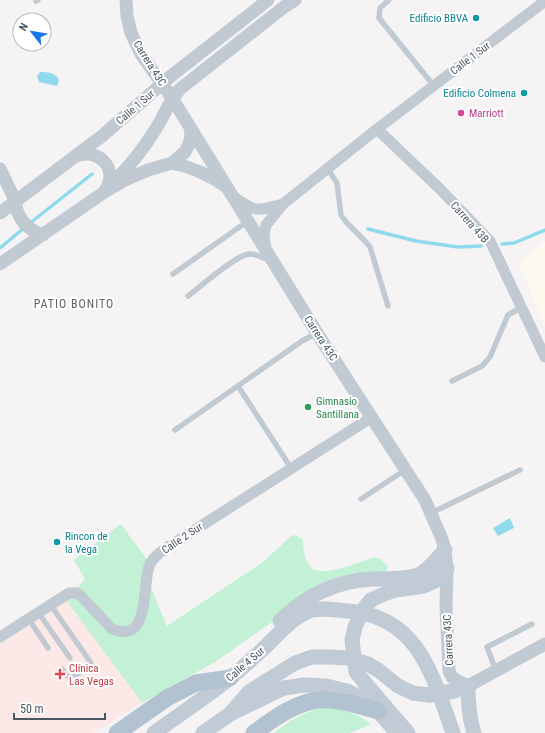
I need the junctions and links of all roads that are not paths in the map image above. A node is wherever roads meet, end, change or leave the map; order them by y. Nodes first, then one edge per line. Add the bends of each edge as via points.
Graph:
1 (126, 0) edge
2 (268, 0) edge
3 (295, 0) edge
4 (389, 0) edge
5 (545, 1) edge
6 (162, 84) junction
7 (434, 86) junction
8 (172, 98) junction
9 (190, 127) junction
10 (377, 129) junction
11 (72, 158) junction
12 (172, 164) junction
13 (0, 169) edge
14 (328, 169) junction
15 (231, 192) junction
16 (103, 193) junction
17 (16, 202) junction
18 (283, 204) junction
19 (0, 213) edge
20 (248, 220) junction
21 (43, 235) junction
22 (266, 250) junction
23 (273, 262) junction
24 (0, 264) edge
25 (173, 274) dead end
26 (188, 296) dead end
27 (388, 306) dead end
28 (522, 307) junction
29 (317, 332) junction
30 (545, 357) edge
31 (452, 381) dead end
32 (238, 386) junction
33 (372, 417) junction
34 (175, 430) dead end
35 (291, 468) junction
36 (405, 470) junction
37 (520, 470) dead end
38 (361, 499) dead end
39 (430, 513) junction
40 (445, 550) junction
41 (447, 568) junction
42 (50, 604) junction
43 (339, 610) joint
44 (38, 612) junction
45 (28, 618) junction
46 (532, 624) dead end
47 (0, 637) edge
48 (545, 644) edge
49 (48, 648) dead end
50 (262, 650) junction
51 (70, 658) dead end
52 (62, 669) dead end
53 (496, 671) junction
54 (230, 678) junction
55 (461, 688) junction
56 (378, 711) junction
57 (230, 714) junction
58 (117, 733) edge
59 (154, 733) edge
60 (203, 733) edge
61 (254, 733) edge
62 (397, 733) edge
63 (408, 733) edge
64 (453, 733) edge
65 (474, 733) edge

1 - 6 street, Carrera 43C via 131,33
2 - 6 street, Calle 1 Sur
3 - 8 street, Calle 1 Sur via 180,88
4 - 7 lane via 380,8 379,18
5 - 7 street, Calle 1 Sur
6 - 8 street, Carrera 43C
6 - 11 street, Calle 1 Sur via 102,136
7 - 10 street, Calle 1 Sur
8 - 9 street, Carrera 43C
8 - 16 street, Calle 1 Sur via 154,133 131,165
9 - 12 street via 189,144 185,152
9 - 15 street, Carrera 43C
10 - 14 street, Calle 1 Sur
10 - 28 street, Carrera 43B via 490,241
11 - 16 street via 81,154 100,157 110,174 109,184
11 - 17 street, Calle 1 Sur
12 - 15 street, Calle 1 Sur via 202,171
12 - 16 street, Calle 1 Sur via 148,170
13 - 17 street
14 - 18 street, Calle 1 Sur
14 - 27 lane via 337,183 341,215 370,247
15 - 18 street, Calle 1 Sur via 250,208 258,210
15 - 20 street, Carrera 43C
16 - 21 street, Calle 1 Sur
17 - 19 street, Calle 1 Sur
17 - 21 street via 21,219 34,232
18 - 22 street, Calle 1 Sur via 266,225
20 - 22 street, Carrera 43C
20 - 25 lane
21 - 24 street, Calle 1 Sur
22 - 23 street, Carrera 43C
23 - 26 lane via 248,254 238,258
23 - 29 street, Carrera 43C
28 - 30 street, Carrera 43B
28 - 31 lane via 508,315 490,358 482,366
29 - 32 lane
29 - 33 street, Carrera 43C
32 - 34 lane
32 - 35 lane
33 - 35 street, Calle 2 Sur
33 - 36 street, Carrera 43C
35 - 42 street, Calle 2 Sur via 154,557 147,575 144,609 137,626 132,630 117,632 76,593 64,595
36 - 38 lane
36 - 39 street, Carrera 43C via 425,500
37 - 39 lane
39 - 40 street, Carrera 43C
40 - 41 street, Carrera 43C
40 - 50 main road via 419,574 402,578 353,581 310,596 280,620 271,631
41 - 55 street, Carrera 43C via 449,671
41 - 63 main road, bridge via 435,581 424,586 396,590 372,600 362,611 355,627 352,640 356,672
42 - 44 street, Calle 2 Sur
42 - 52 lane via 91,663 90,667 71,678
43 - 50 main road, Calle 4 Sur via 321,609 304,614 285,627
43 - 64 main road, Carrera 43C via 355,611 387,620 413,643 433,680
44 - 45 street, Calle 2 Sur
44 - 51 lane
45 - 47 street, Calle 2 Sur
45 - 49 lane
46 - 53 lane via 487,647
48 - 53 street
50 - 54 main road, Calle 4 Sur
53 - 55 street
54 - 58 main road via 196,683 167,698
54 - 59 main road, Calle 4 Sur
55 - 57 main road, bridge via 429,695 413,693 398,686 368,664 349,658 312,658 294,663 249,692
55 - 65 main road
56 - 57 main road via 347,691 326,686 304,685 284,688
56 - 61 main road via 358,705 317,700 292,708
56 - 62 main road
57 - 60 main road

